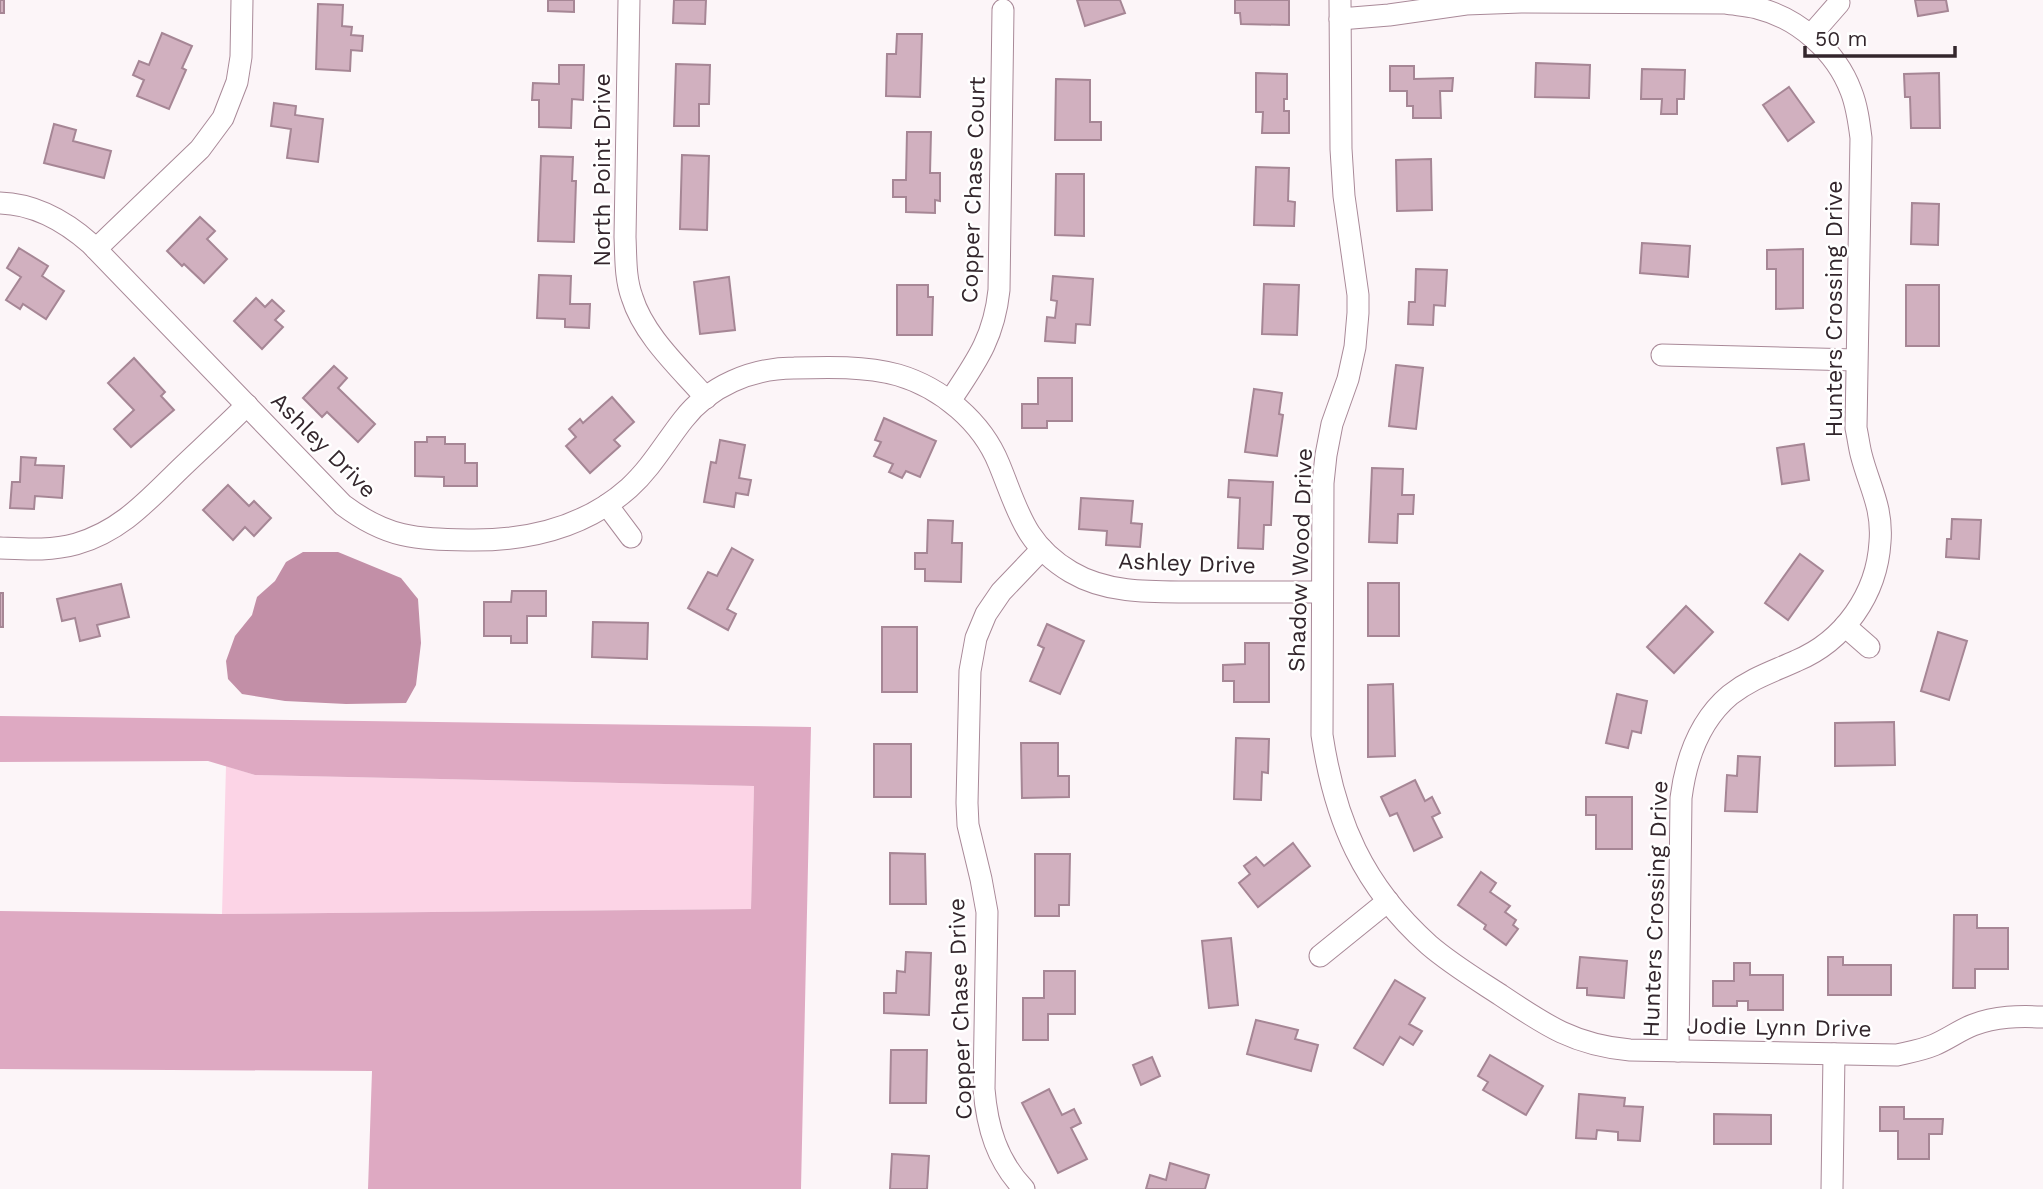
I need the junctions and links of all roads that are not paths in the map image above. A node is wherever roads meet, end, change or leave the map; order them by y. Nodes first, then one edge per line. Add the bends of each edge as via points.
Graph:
1 (242, 0) edge
2 (629, 0) edge
3 (1839, 4) dead end
4 (1340, 9) edge
5 (1003, 10) dead end
6 (1811, 35) junction
7 (0, 203) edge
8 (96, 249) junction
9 (1662, 355) dead end
10 (1856, 360) junction
11 (706, 398) junction
12 (950, 401) junction
13 (247, 405) junction
14 (607, 505) junction
15 (631, 537) dead end
16 (0, 548) edge
17 (1042, 549) junction
18 (1322, 592) junction
19 (1845, 626) junction
20 (1868, 647) dead end
21 (1388, 901) junction
22 (1320, 956) dead end
23 (2043, 1017) edge
24 (1678, 1051) junction
25 (1834, 1054) junction
26 (1024, 1189) edge
27 (1832, 1189) edge

1 - 8 street via 237,82 223,118 200,149
2 - 11 street, North Point Drive via 625,237 631,296 653,337
3 - 6 street
4 - 6 street, Hunters Crossing Drive via 1389,15 1521,2 1725,3 1767,11
4 - 18 street, Shadow Wood Drive via 1340,149 1358,313 1348,379 1325,455
5 - 12 street, Copper Chase Court via 997,311 981,355
6 - 10 street, Hunters Crossing Drive via 1839,68 1858,114
7 - 8 street, Ashley Drive via 52,216
8 - 13 street, Ashley Drive
9 - 10 street
10 - 19 street, Hunters Crossing Drive via 1856,428 1875,492 1880,542 1868,590
11 - 12 street, Ashley Drive via 743,377 793,368 872,370 924,385
11 - 14 street, Ashley Drive via 682,421 652,465
12 - 17 street, Ashley Drive via 985,438 1018,514
13 - 14 street, Ashley Drive via 343,506 387,531 411,538 494,541 526,537 557,529
13 - 16 street via 121,524 73,545 41,550
14 - 15 street
17 - 18 street, Ashley Drive via 1072,573 1112,588
17 - 26 street, Copper Chase Drive via 986,614 970,671 968,825 987,926 986,1115 1004,1163
18 - 21 street, Shadow Wood Drive via 1322,736 1328,773 1352,844
19 - 20 street
19 - 24 street, Hunters Crossing Drive via 1820,648 1759,675 1728,697 1698,737 1685,768
21 - 22 street
21 - 24 street, Jodie Lynn Drive via 1430,946 1548,1026 1608,1048
23 - 25 street, Jodie Lynn Drive via 1995,1018 1921,1050 1897,1055
24 - 25 street, Jodie Lynn Drive
25 - 27 street

